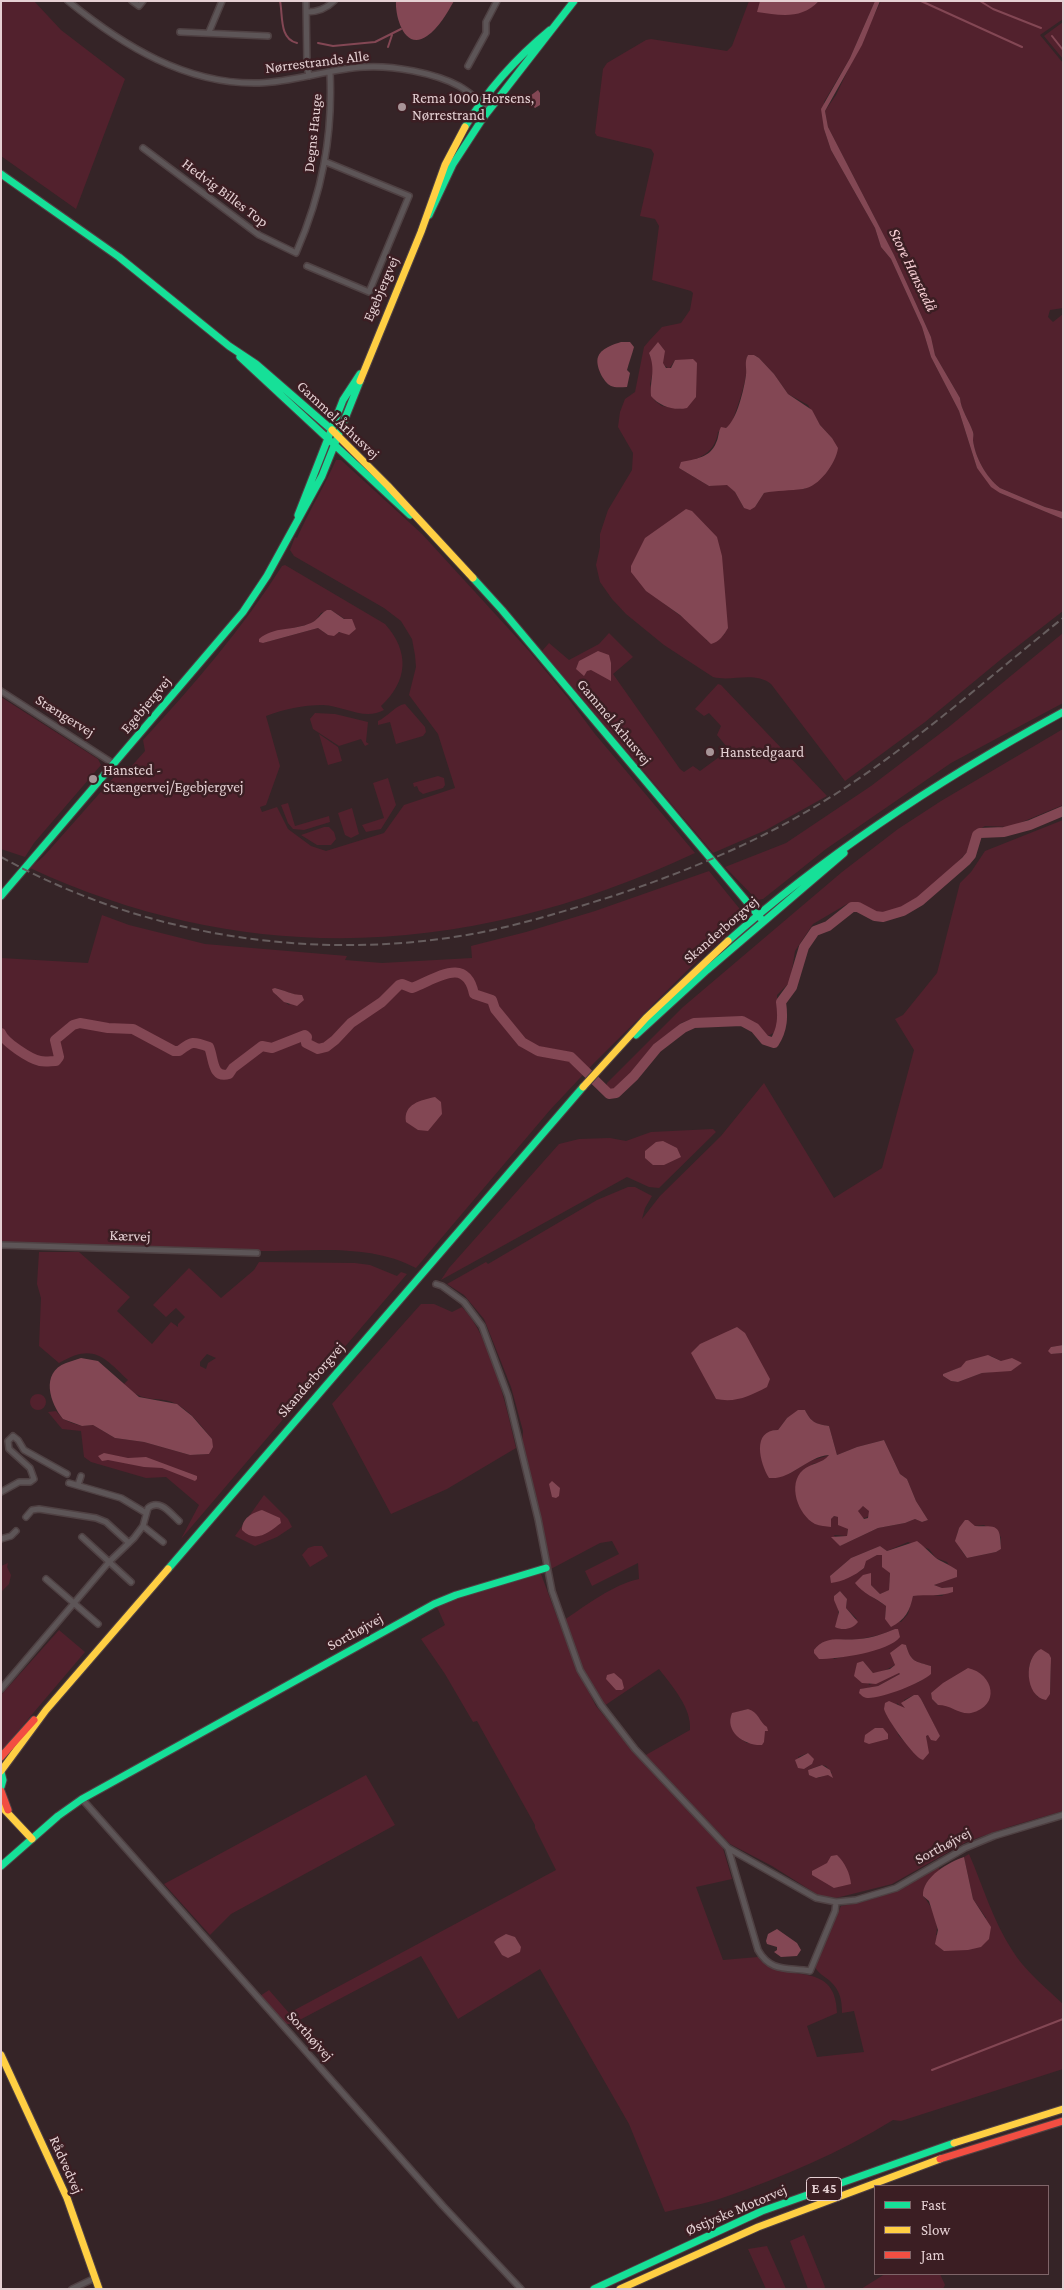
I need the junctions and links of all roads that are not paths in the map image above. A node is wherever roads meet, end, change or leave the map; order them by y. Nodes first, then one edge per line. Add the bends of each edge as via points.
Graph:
1 (68, 1) edge
2 (132, 1) edge
3 (143, 1) edge
4 (222, 1) edge
5 (306, 1) edge
6 (334, 1) edge
7 (497, 1) edge
8 (574, 1) edge
9 (307, 12) junction
10 (550, 30) junction
11 (180, 32) dead end
12 (209, 32) junction
13 (268, 36) dead end
14 (468, 66) dead end
15 (330, 72) junction
16 (309, 76) junction
17 (481, 102) junction
18 (490, 109) junction
19 (143, 148) dead end
20 (326, 162) junction
21 (452, 164) junction
22 (1, 174) edge
23 (426, 219) junction
24 (296, 253) joint
25 (307, 266) dead end
26 (230, 346) junction
27 (363, 370) junction
28 (331, 429) junction
29 (339, 437) junction
30 (327, 438) junction
31 (335, 445) junction
32 (296, 520) junction
33 (441, 544) junction
34 (1, 691) edge
35 (1063, 712) edge
36 (114, 764) junction
37 (876, 826) junction
38 (1, 896) edge
39 (758, 915) junction
40 (763, 921) junction
41 (598, 1071) junction
42 (1, 1245) edge
43 (257, 1253) dead end
44 (436, 1284) dead end
45 (67, 1474) dead end
46 (80, 1476) dead end
47 (69, 1483) dead end
48 (78, 1485) junction
49 (1, 1492) edge
50 (146, 1513) junction
51 (26, 1518) dead end
52 (179, 1521) dead end
53 (143, 1526) junction
54 (16, 1531) dead end
55 (82, 1538) dead end
56 (1, 1539) edge
57 (163, 1542) dead end
58 (129, 1543) junction
59 (110, 1562) junction
60 (546, 1568) junction
61 (46, 1578) dead end
62 (59, 1579) dead end
63 (132, 1582) dead end
64 (54, 1585) junction
65 (75, 1604) junction
66 (98, 1624) dead end
67 (1, 1689) edge
68 (46, 1710) junction
69 (1, 1757) edge
70 (1, 1772) edge
71 (1, 1787) edge
72 (1, 1791) edge
73 (82, 1799) junction
74 (1, 1806) edge
75 (11, 1815) junction
76 (1063, 1815) edge
77 (32, 1839) junction
78 (728, 1848) junction
79 (1, 1866) edge
80 (836, 1902) junction
81 (1, 2055) edge
82 (1063, 2108) edge
83 (1063, 2121) edge
84 (96, 2278) junction
85 (72, 2289) edge
86 (99, 2289) edge
87 (520, 2289) edge
88 (594, 2289) edge
89 (620, 2289) edge

1 - 16 street, Nørrestrands Alle via 122,42 181,70 217,79 258,83
2 - 3 street via 139,6
4 - 12 street
5 - 9 street
6 - 9 street via 327,8
7 - 14 street via 486,22 486,33
8 - 10 main road, Egebjergvej
9 - 16 street
10 - 17 main road, Egebjergvej via 512,64
10 - 18 main road, Egebjergvej
11 - 12 street
12 - 13 street
15 - 16 street, Nørrestrands Alle
15 - 17 street, Nørrestrands Alle via 364,66 423,73 460,87
15 - 20 street, Degns Hauge
17 - 18 street, Nørrestrands Alle
17 - 21 main road via 483,111
17 - 23 main road, Egebjergvej via 445,164
18 - 21 main road, Egebjergvej
19 - 24 street, Hedvig Billes Top via 260,235
20 - 24 street, Degns Hauge via 310,219
20 - 25 street via 409,196 369,292
21 - 23 main road, Egebjergvej
22 - 26 main road, Gammel Århusvej via 119,258
23 - 27 main road, Egebjergvej
26 - 28 main road, Gammel Århusvej via 256,364
26 - 30 main road, Gammel Århusvej
27 - 28 main road, Egebjergvej via 343,400
27 - 29 main road, Egebjergvej
28 - 29 main road, Gammel Århusvej
28 - 30 main road, Egebjergvej
29 - 31 main road, Egebjergvej
29 - 33 main road, Gammel Århusvej
30 - 31 main road, Gammel Århusvej
30 - 32 main road, Egebjergvej
31 - 32 main road, Egebjergvej via 322,476
31 - 33 main road, Gammel Århusvej
32 - 36 main road, Egebjergvej via 268,576 243,612
33 - 39 main road, Gammel Århusvej via 514,625
34 - 36 street, Stængervej
35 - 37 main road, Skanderborgvej via 992,752
36 - 38 main road, Egebjergvej
37 - 39 main road, Skanderborgvej via 828,859
37 - 40 main road, Skanderborgvej
39 - 40 main road, Gammel Århusvej
39 - 41 main road, Skanderborgvej via 666,998
40 - 41 main road, Skanderborgvej
41 - 68 main road, Skanderborgvej
42 - 43 street, Kærvej
44 - 60 street, Sorthøjvej via 464,1302 482,1326 508,1396 538,1519
45 - 49 street via 24,1450 13,1436 8,1441 9,1449 30,1468 34,1479 19,1482
46 - 48 street
47 - 48 street
48 - 50 street via 121,1498
50 - 52 street via 152,1505 160,1505
50 - 53 street
51 - 58 street via 32,1510 39,1509 96,1518 106,1522
53 - 57 street
53 - 58 street
54 - 56 street
55 - 59 street
58 - 59 street
59 - 63 street
59 - 65 street
60 - 73 main road, Sorthøjvej via 434,1604
60 - 78 street, Sorthøjvej via 580,1670 600,1705 635,1749
61 - 64 street
62 - 64 street
64 - 65 street
65 - 66 street
65 - 67 street
68 - 69 main road, Skanderborgvej
68 - 70 main road, Skanderborgvej
70 - 71 main road
72 - 75 main road
73 - 77 main road, Sorthøjvej
73 - 87 street, Sorthøjvej
74 - 75 main road
75 - 77 main road
76 - 80 street, Sorthøjvej via 965,1848 889,1890
77 - 79 main road, Sorthøjvej
78 - 80 street, Sorthøjvej via 781,1876 804,1893
78 - 80 street, Sorthøjvej via 758,1950 772,1966 810,1971
81 - 84 main road, Rådvedvej via 67,2198
82 - 88 main road, Østjyske Motorvej / E 45 via 940,2147 762,2211
83 - 89 main road, Østjyske Motorvej / E 45 via 945,2157 758,2227
84 - 85 street
84 - 86 main road, Rådvedvej

